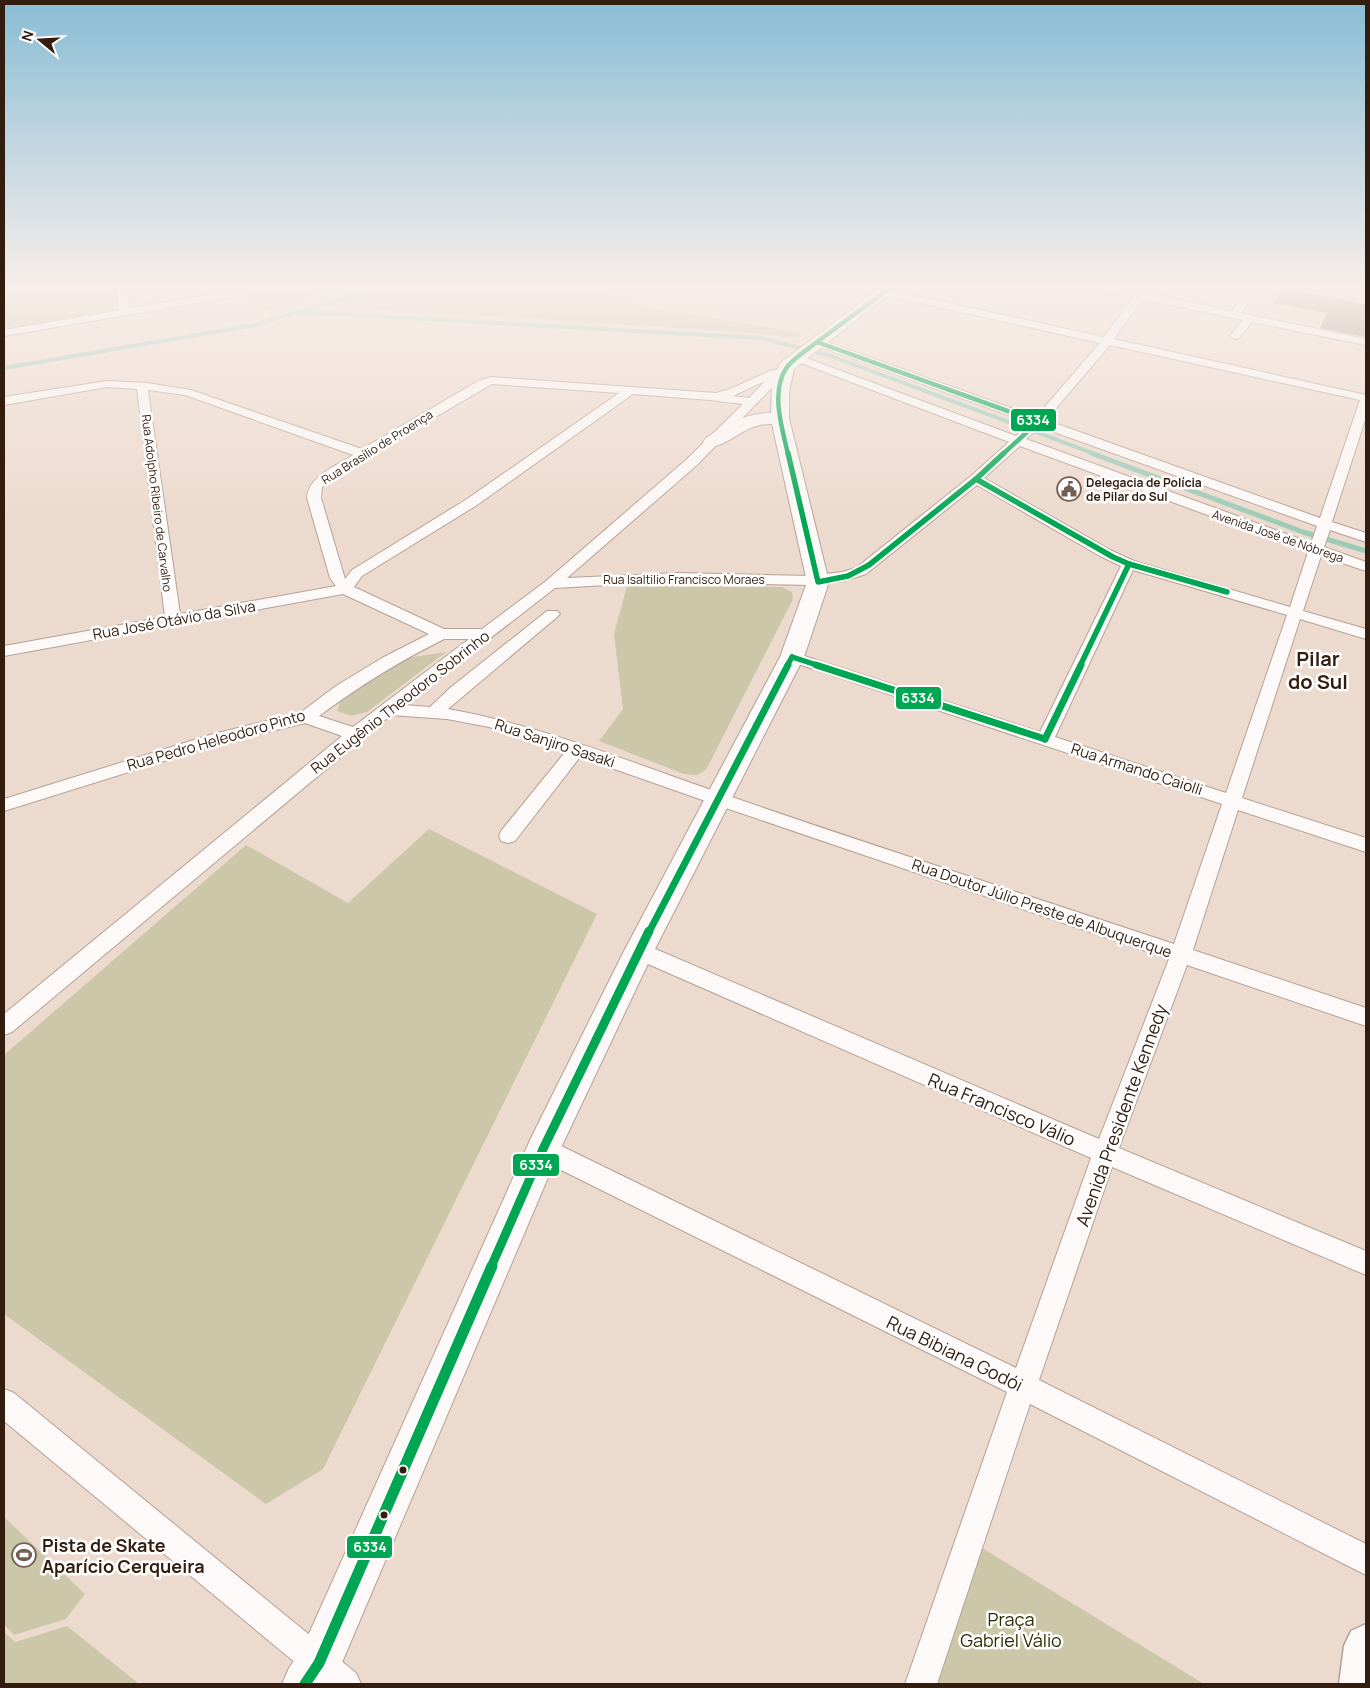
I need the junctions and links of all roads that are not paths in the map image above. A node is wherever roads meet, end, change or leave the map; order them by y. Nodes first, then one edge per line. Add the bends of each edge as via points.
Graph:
1 (784, 364) edge
2 (792, 364) edge
3 (794, 364) edge
4 (831, 364) edge
5 (838, 364) edge
6 (1088, 364) edge
7 (1209, 364) edge
8 (482, 383) joint
9 (142, 386) junction
10 (631, 390) junction
11 (710, 396) junction
12 (1366, 399) edge
13 (4, 401) edge
14 (753, 402) junction
15 (780, 420) junction
16 (1036, 424) junction
17 (1021, 438) junction
18 (712, 442) junction
19 (363, 454) junction
20 (976, 479) junction
21 (1322, 538) junction
22 (1366, 538) edge
23 (1129, 564) junction
24 (1366, 567) edge
25 (818, 582) junction
26 (551, 584) junction
27 (345, 589) junction
28 (1295, 612) junction
29 (552, 614) dead end
30 (172, 620) junction
31 (441, 634) junction
32 (486, 634) junction
33 (1366, 634) edge
34 (4, 651) edge
35 (792, 657) junction
36 (388, 709) junction
37 (434, 713) junction
38 (306, 717) junction
39 (355, 734) junction
40 (1045, 739) junction
41 (577, 749) junction
42 (717, 799) junction
43 (1234, 800) junction
44 (4, 805) edge
45 (508, 836) dead end
46 (1366, 845) edge
47 (639, 951) junction
48 (1181, 955) junction
49 (1366, 1017) edge
50 (4, 1026) edge
51 (543, 1149) junction
52 (1105, 1153) junction
53 (1366, 1263) edge
54 (1022, 1386) junction
55 (4, 1404) edge
56 (1366, 1560) edge
57 (1366, 1646) edge
58 (321, 1679) edge
59 (921, 1684) edge
60 (1361, 1684) edge

1 - 11 street via 734,392
2 - 14 street, Rua Eugênio Theodoro Sobrinho
3 - 15 main road via 780,381
4 - 17 street, Avenida José de Nóbrega
5 - 16 street, Avenida José de Nóbrega
6 - 16 street
7 - 12 street
8 - 10 street via 502,380
8 - 19 street, Rua Brasílio de Proença
9 - 13 street via 107,384
9 - 19 street via 187,392
9 - 30 street, Rua Adolpho Ribeiro de Carvalho
10 - 11 street
10 - 27 street via 472,502 356,573
11 - 14 street
12 - 21 street, Avenida Presidente Kennedy
14 - 18 street, Rua Eugênio Theodoro Sobrinho
15 - 18 main road via 770,418 744,422
15 - 25 main road
16 - 17 street
16 - 21 street, Avenida José de Nóbrega
17 - 20 street
17 - 21 street, Avenida José de Nóbrega via 1198,508
18 - 26 street, Rua Eugênio Theodoro Sobrinho
19 - 27 street, Rua Brasílio de Proença via 316,485 314,491 337,578
20 - 23 street
20 - 25 street via 861,571
21 - 22 street, Avenida José de Nóbrega
21 - 24 street, Avenida José de Nóbrega
21 - 28 street, Avenida Presidente Kennedy
23 - 28 street
23 - 40 street
25 - 26 street, Rua Isaltilio Francisco Moraes via 632,577
25 - 35 main road
26 - 32 street, Rua Eugênio Theodoro Sobrinho
27 - 30 street, Rua José Otávio da Silva
27 - 31 street
28 - 33 street
28 - 43 street, Avenida Presidente Kennedy
29 - 37 street
30 - 34 street, Rua José Otávio da Silva
31 - 32 street
31 - 38 street, Rua Pedro Heleodoro Pinto via 388,661
32 - 36 street, Rua Eugênio Theodoro Sobrinho
35 - 40 street, Rua Armando Caiolli
35 - 42 main road
36 - 37 street, Rua Sanjiro Sasaki
36 - 39 street, Rua Eugênio Theodoro Sobrinho
37 - 41 street, Rua Sanjiro Sasaki via 491,722
38 - 39 street
38 - 44 street, Rua Pedro Heleodoro Pinto via 220,738
39 - 50 street, Rua Eugênio Theodoro Sobrinho
40 - 43 street, Rua Armando Caiolli
41 - 42 street, Rua Sanjiro Sasaki
41 - 45 street
42 - 47 main road
42 - 48 street, Rua Doutor Júlio Preste de Albuquerque
43 - 46 street, Rua Armando Caiolli
43 - 48 street, Avenida Presidente Kennedy
47 - 51 main road
47 - 52 street, Rua Francisco Válio
48 - 49 street, Rua Doutor Júlio Preste de Albuquerque
48 - 52 street, Avenida Presidente Kennedy
51 - 54 street, Rua Bibiana Godói
51 - 58 main road
52 - 53 street, Rua Francisco Válio
52 - 54 street, Avenida Presidente Kennedy
54 - 56 street, Rua Bibiana Godói
54 - 59 street, Avenida Presidente Kennedy
55 - 58 street
57 - 60 main road

